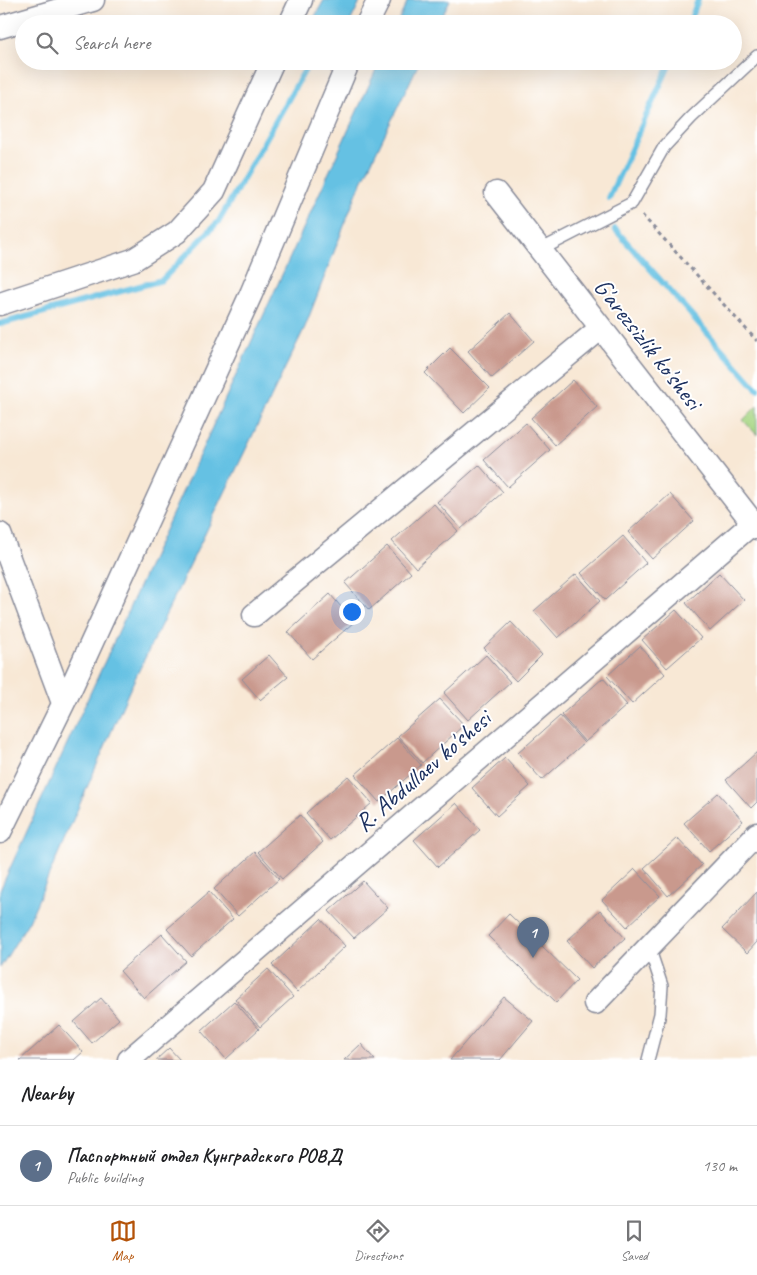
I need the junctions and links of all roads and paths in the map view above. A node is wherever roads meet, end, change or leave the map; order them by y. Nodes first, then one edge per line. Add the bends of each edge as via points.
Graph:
1 (93, 0) edge
2 (301, 0) edge
3 (379, 0) edge
4 (41, 15) edge
5 (294, 15) edge
6 (372, 15) edge
7 (15, 23) edge
8 (0, 27) edge
9 (757, 56) edge
10 (269, 70) edge
11 (345, 70) edge
12 (496, 193) dead end
13 (632, 203) junction
14 (540, 250) junction
15 (0, 304) edge
16 (601, 328) junction
17 (757, 341) edge
18 (755, 525) edge
19 (0, 534) edge
20 (254, 615) dead end
21 (63, 704) junction
22 (0, 832) edge
23 (757, 834) edge
24 (649, 947) junction
25 (596, 1003) dead end
26 (129, 1060) edge
27 (648, 1060) edge

1 - 4 street
2 - 5 street
3 - 6 street
7 - 8 street
9 - 13 lane via 664,147
10 - 15 street via 214,191 177,232 133,260
11 - 21 street via 251,294
12 - 14 street, G'arezsizlik ko'shesi
13 - 14 lane
13 - 17 path
14 - 16 street, G'arezsizlik ko'shesi
16 - 18 street, G'arezsizlik ko'shesi
16 - 20 street
18 - 26 street, R. Abdullaev ko'shesi
19 - 21 street
21 - 22 street
23 - 24 street
24 - 25 street
24 - 27 lane via 662,986 660,1014

